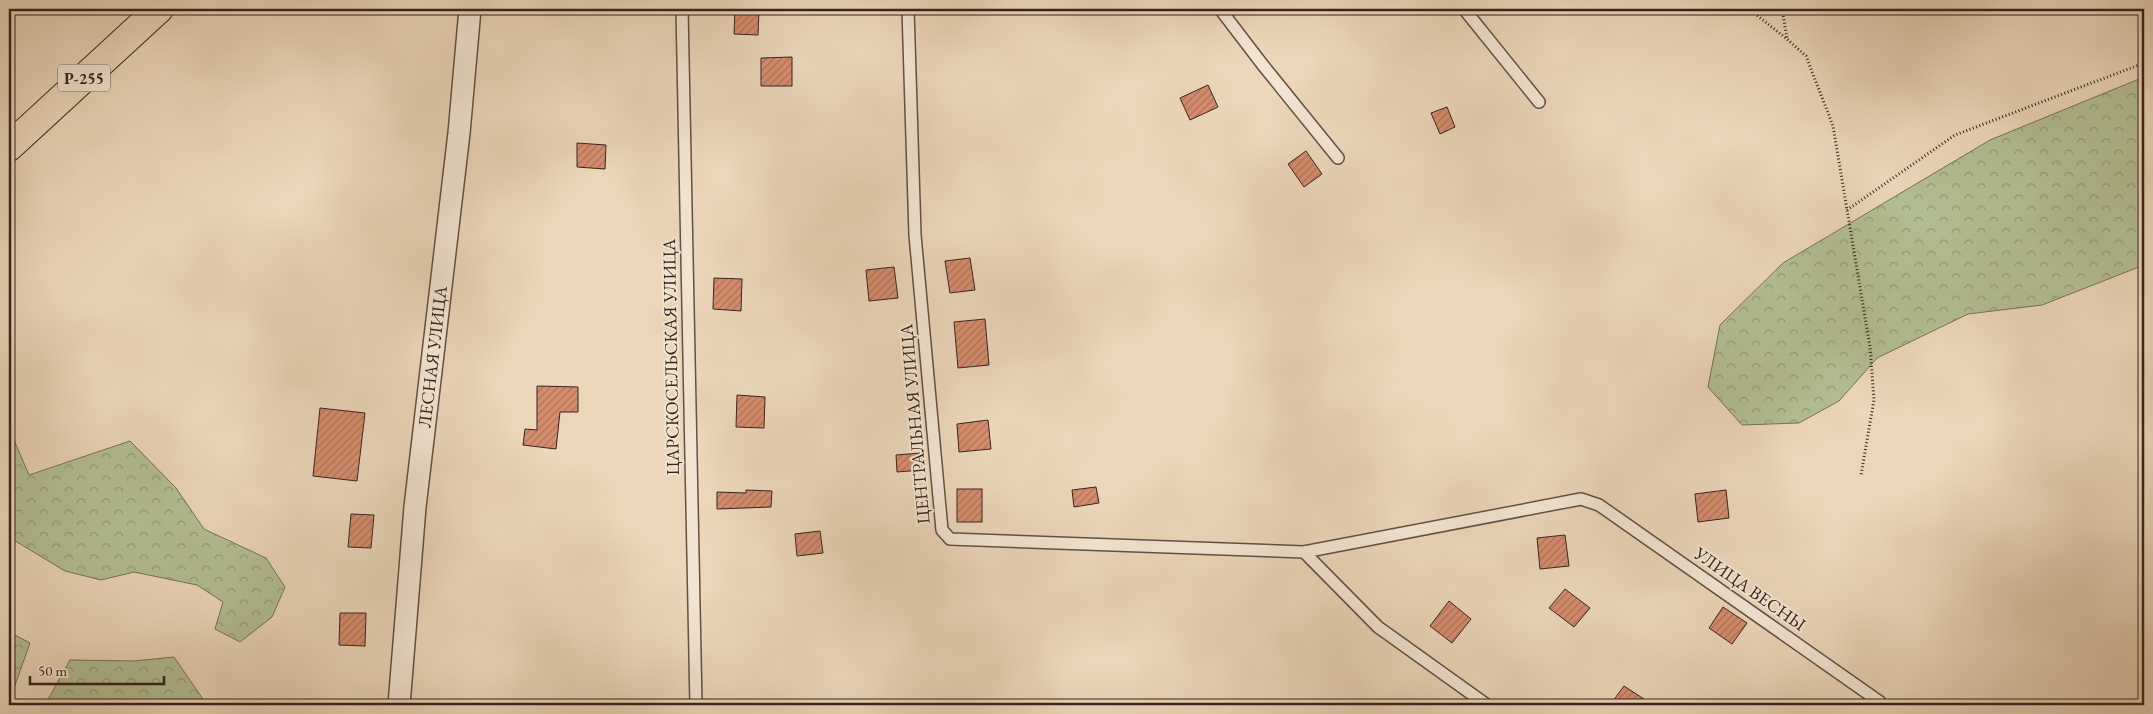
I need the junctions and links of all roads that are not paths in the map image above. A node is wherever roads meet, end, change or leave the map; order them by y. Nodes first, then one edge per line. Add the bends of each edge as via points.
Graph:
1 (159, 9) edge
2 (470, 9) edge
3 (682, 9) edge
4 (908, 9) edge
5 (1220, 9) edge
6 (1464, 9) edge
7 (1539, 102) dead end
8 (9, 147) edge
9 (1338, 158) dead end
10 (1599, 505) joint
11 (1304, 552) junction
12 (1881, 704) edge
13 (399, 705) edge
14 (696, 705) edge
15 (1487, 705) edge

1 - 8 highway, Р-255
2 - 13 street, ЛЕСНАЯ УЛИЦА via 459,133 415,507
3 - 14 lane, ЦАРСКОСЕЛЬСКАЯ УЛИЦА
4 - 11 lane, ЦЕНТРАЛЬНАЯ УЛИЦА via 915,235 942,530 950,540
5 - 9 lane
6 - 7 lane
10 - 11 lane, ЦЕНТРАЛЬНАЯ УЛИЦА via 1581,499
10 - 12 lane, УЛИЦА ВЕСНЫ
11 - 15 lane via 1378,627

